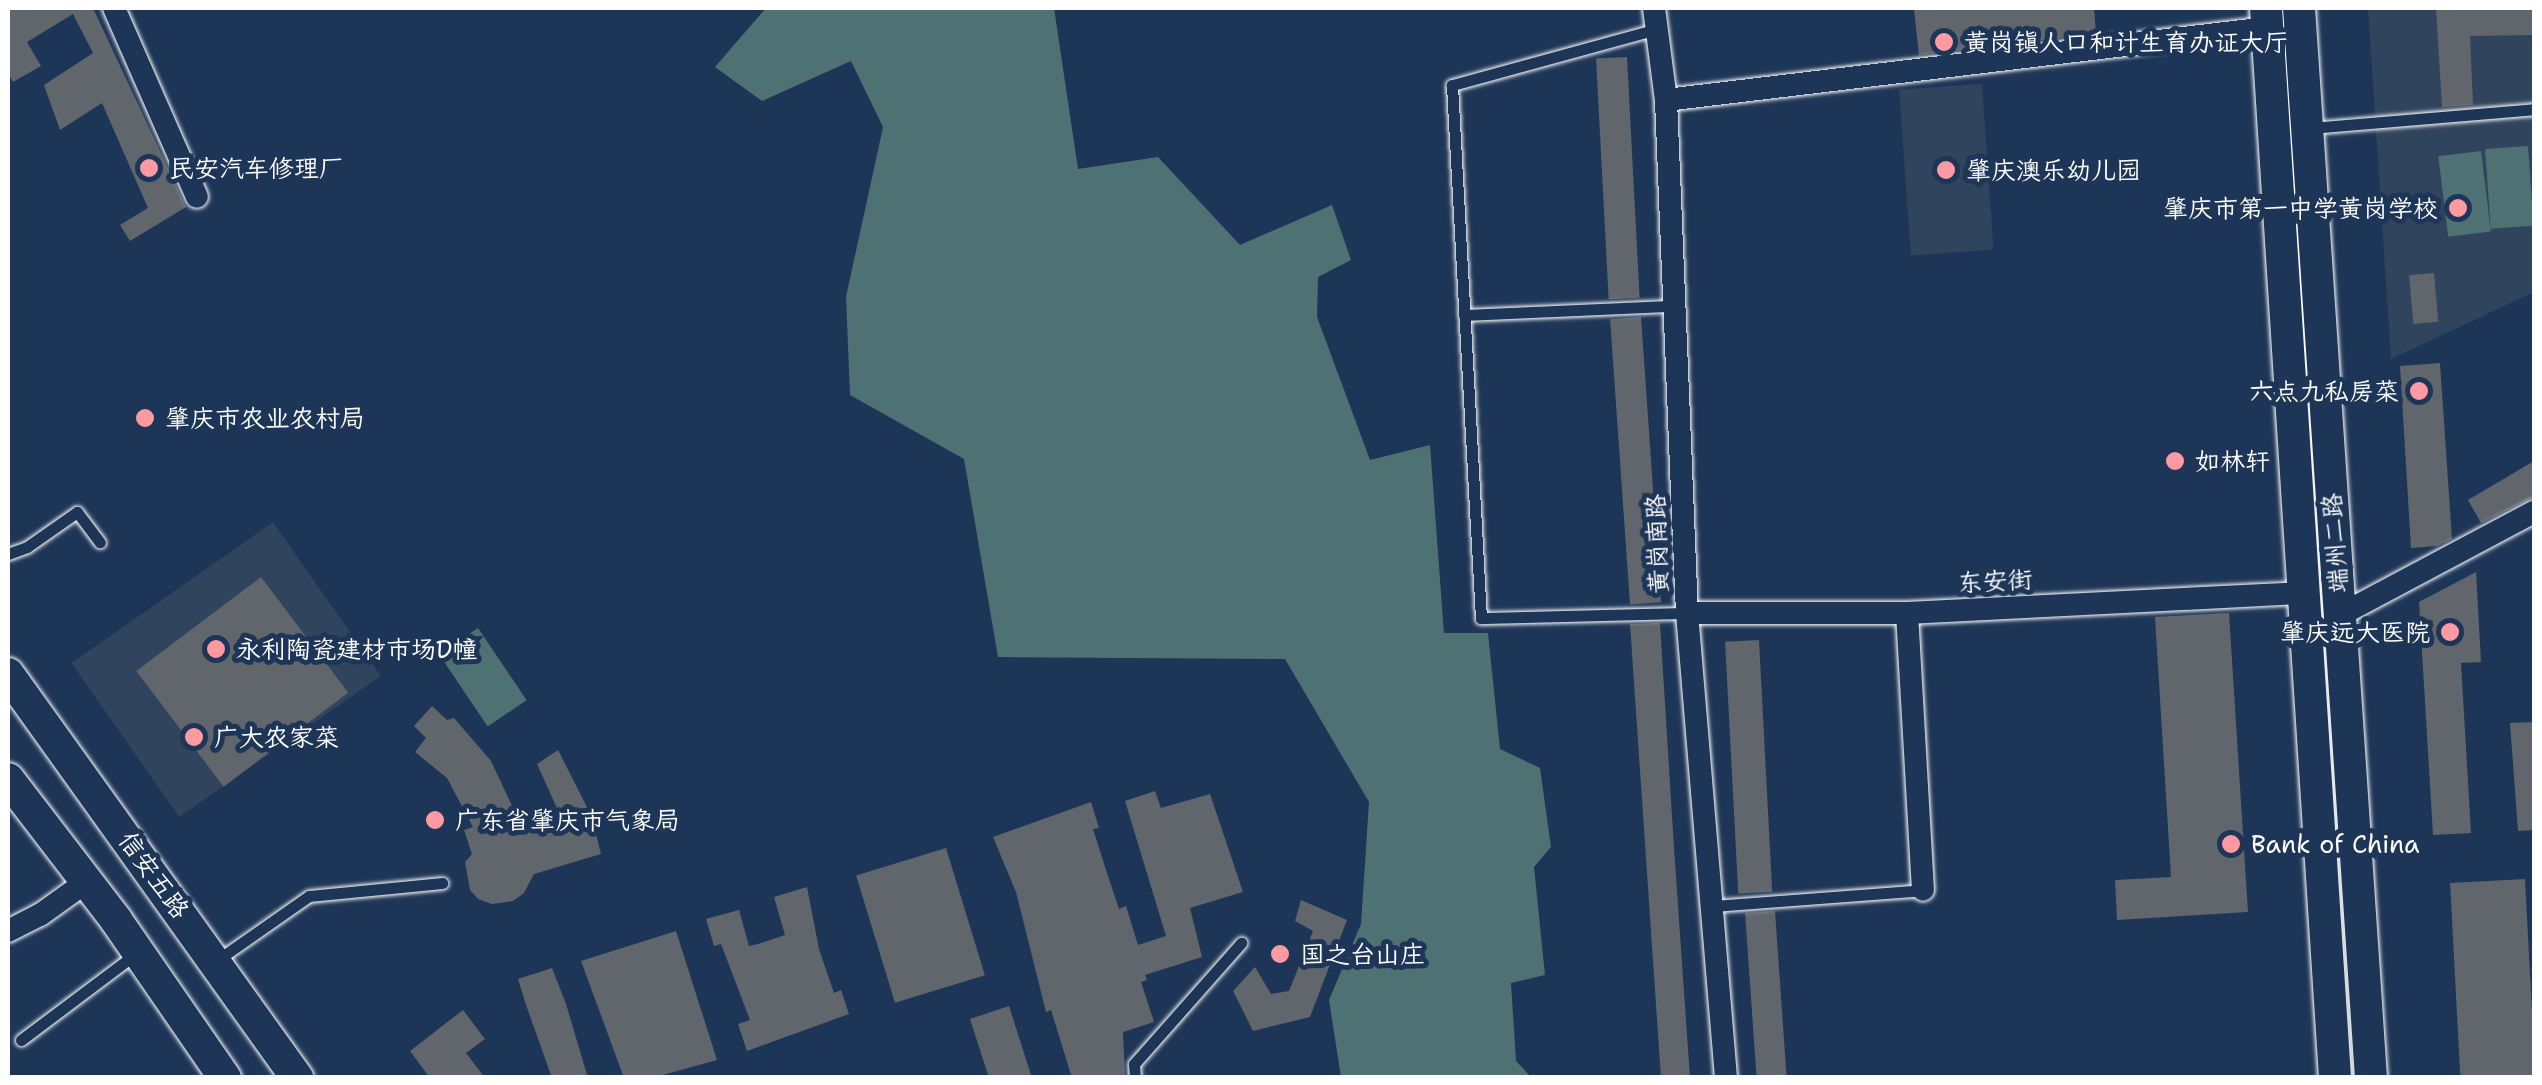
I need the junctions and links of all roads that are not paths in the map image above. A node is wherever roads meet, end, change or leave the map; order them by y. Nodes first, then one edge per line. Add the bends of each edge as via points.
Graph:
1 (114, 8) edge
2 (2299, 8) edge
3 (1655, 18) edge
4 (2266, 18) edge
5 (1666, 100) junction
6 (2534, 110) edge
7 (2307, 128) junction
8 (197, 198) dead end
9 (1674, 306) junction
10 (1464, 315) junction
11 (2534, 512) edge
12 (100, 542) dead end
13 (8, 554) edge
14 (2304, 593) junction
15 (1688, 612) junction
16 (1907, 613) junction
17 (2340, 615) junction
18 (8, 674) edge
19 (8, 779) edge
20 (86, 882) junction
21 (442, 883) dead end
22 (163, 887) junction
23 (1922, 890) joint
24 (1712, 906) junction
25 (116, 920) junction
26 (2361, 925) junction
27 (2326, 928) junction
28 (8, 932) edge
29 (1240, 943) dead end
30 (138, 952) junction
31 (216, 962) junction
32 (21, 1040) dead end
33 (226, 1078) edge
34 (297, 1078) edge
35 (1135, 1078) edge
36 (1726, 1078) edge
37 (2335, 1078) edge
38 (2371, 1078) edge

1 - 8 street
2 - 7 main road, 端州二路
3 - 5 street, 黄岗南路
3 - 10 lane via 1452,84
4 - 5 street
4 - 14 main road, 端州二路
5 - 9 street, 黄岗南路
6 - 7 lane
7 - 17 main road, 端州二路
9 - 10 lane
9 - 15 street, 黄岗南路
10 - 15 lane via 1481,618
11 - 17 street
12 - 13 lane via 77,512
14 - 16 street, 东安街
14 - 27 main road, 端州二路
15 - 16 street, 东安街
15 - 24 street, 黄岗南路
16 - 23 street
17 - 26 main road, 端州二路
18 - 22 main road, 信安五路
19 - 20 main road
20 - 25 main road
20 - 28 street
21 - 31 lane via 309,896
22 - 25 main road via 141,918
22 - 31 main road, 信安五路
23 - 24 lane
24 - 36 street, 黄岗南路
25 - 30 main road
26 - 27 main road
26 - 38 main road, 端州二路
27 - 37 main road, 端州二路
29 - 35 lane via 1134,1064
30 - 32 lane
30 - 33 main road
31 - 34 main road, 信安五路

